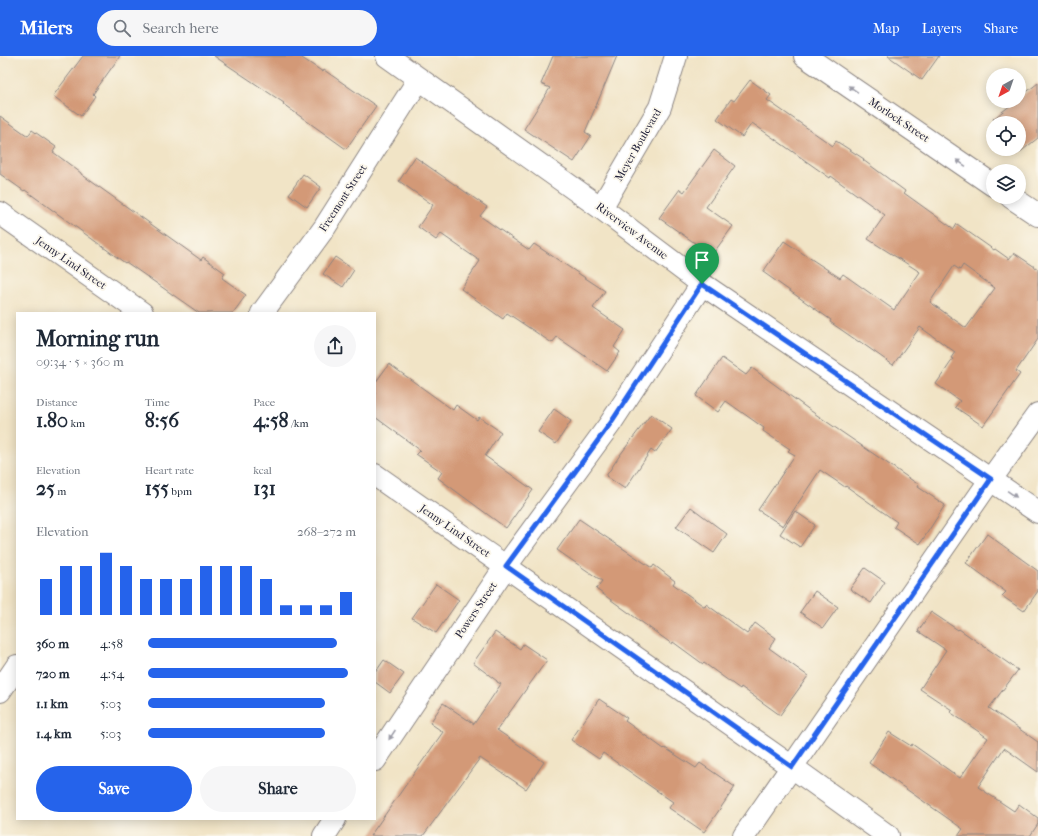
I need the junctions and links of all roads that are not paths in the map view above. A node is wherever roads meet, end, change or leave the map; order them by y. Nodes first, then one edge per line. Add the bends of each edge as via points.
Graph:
1 (387, 56) edge
2 (676, 56) edge
3 (805, 56) edge
4 (419, 79) junction
5 (986, 179) edge
6 (1022, 204) edge
7 (601, 208) junction
8 (0, 213) edge
9 (1038, 215) edge
10 (702, 284) junction
11 (141, 312) edge
12 (263, 312) edge
13 (1038, 414) edge
14 (376, 476) edge
15 (991, 479) junction
16 (1038, 512) edge
17 (506, 566) junction
18 (16, 667) edge
19 (0, 691) edge
20 (376, 758) edge
21 (792, 767) junction
22 (334, 820) edge
23 (324, 836) edge
24 (744, 836) edge
25 (888, 836) edge

1 - 4 street, Riverview Avenue
2 - 7 street, Meyer Boulevard via 660,107
5 -> 3 street, Morlock Street
4 - 7 street, Riverview Avenue
4 - 12 street, Freemont Street via 325,227
6 - 9 street
7 - 10 street, Riverview Avenue
8 - 11 street, Jenny Lind Street
10 - 15 street, Riverview Avenue
10 - 17 street, Powers Street via 610,424
13 - 15 street
14 - 17 street, Jenny Lind Street
15 -> 16 street, Riverview Avenue
15 - 21 street
17 -> 20 street, Powers Street
17 - 21 street, Jenny Lind Street
18 - 19 street
21 - 24 street
21 - 25 street, Jenny Lind Street
22 - 23 street

